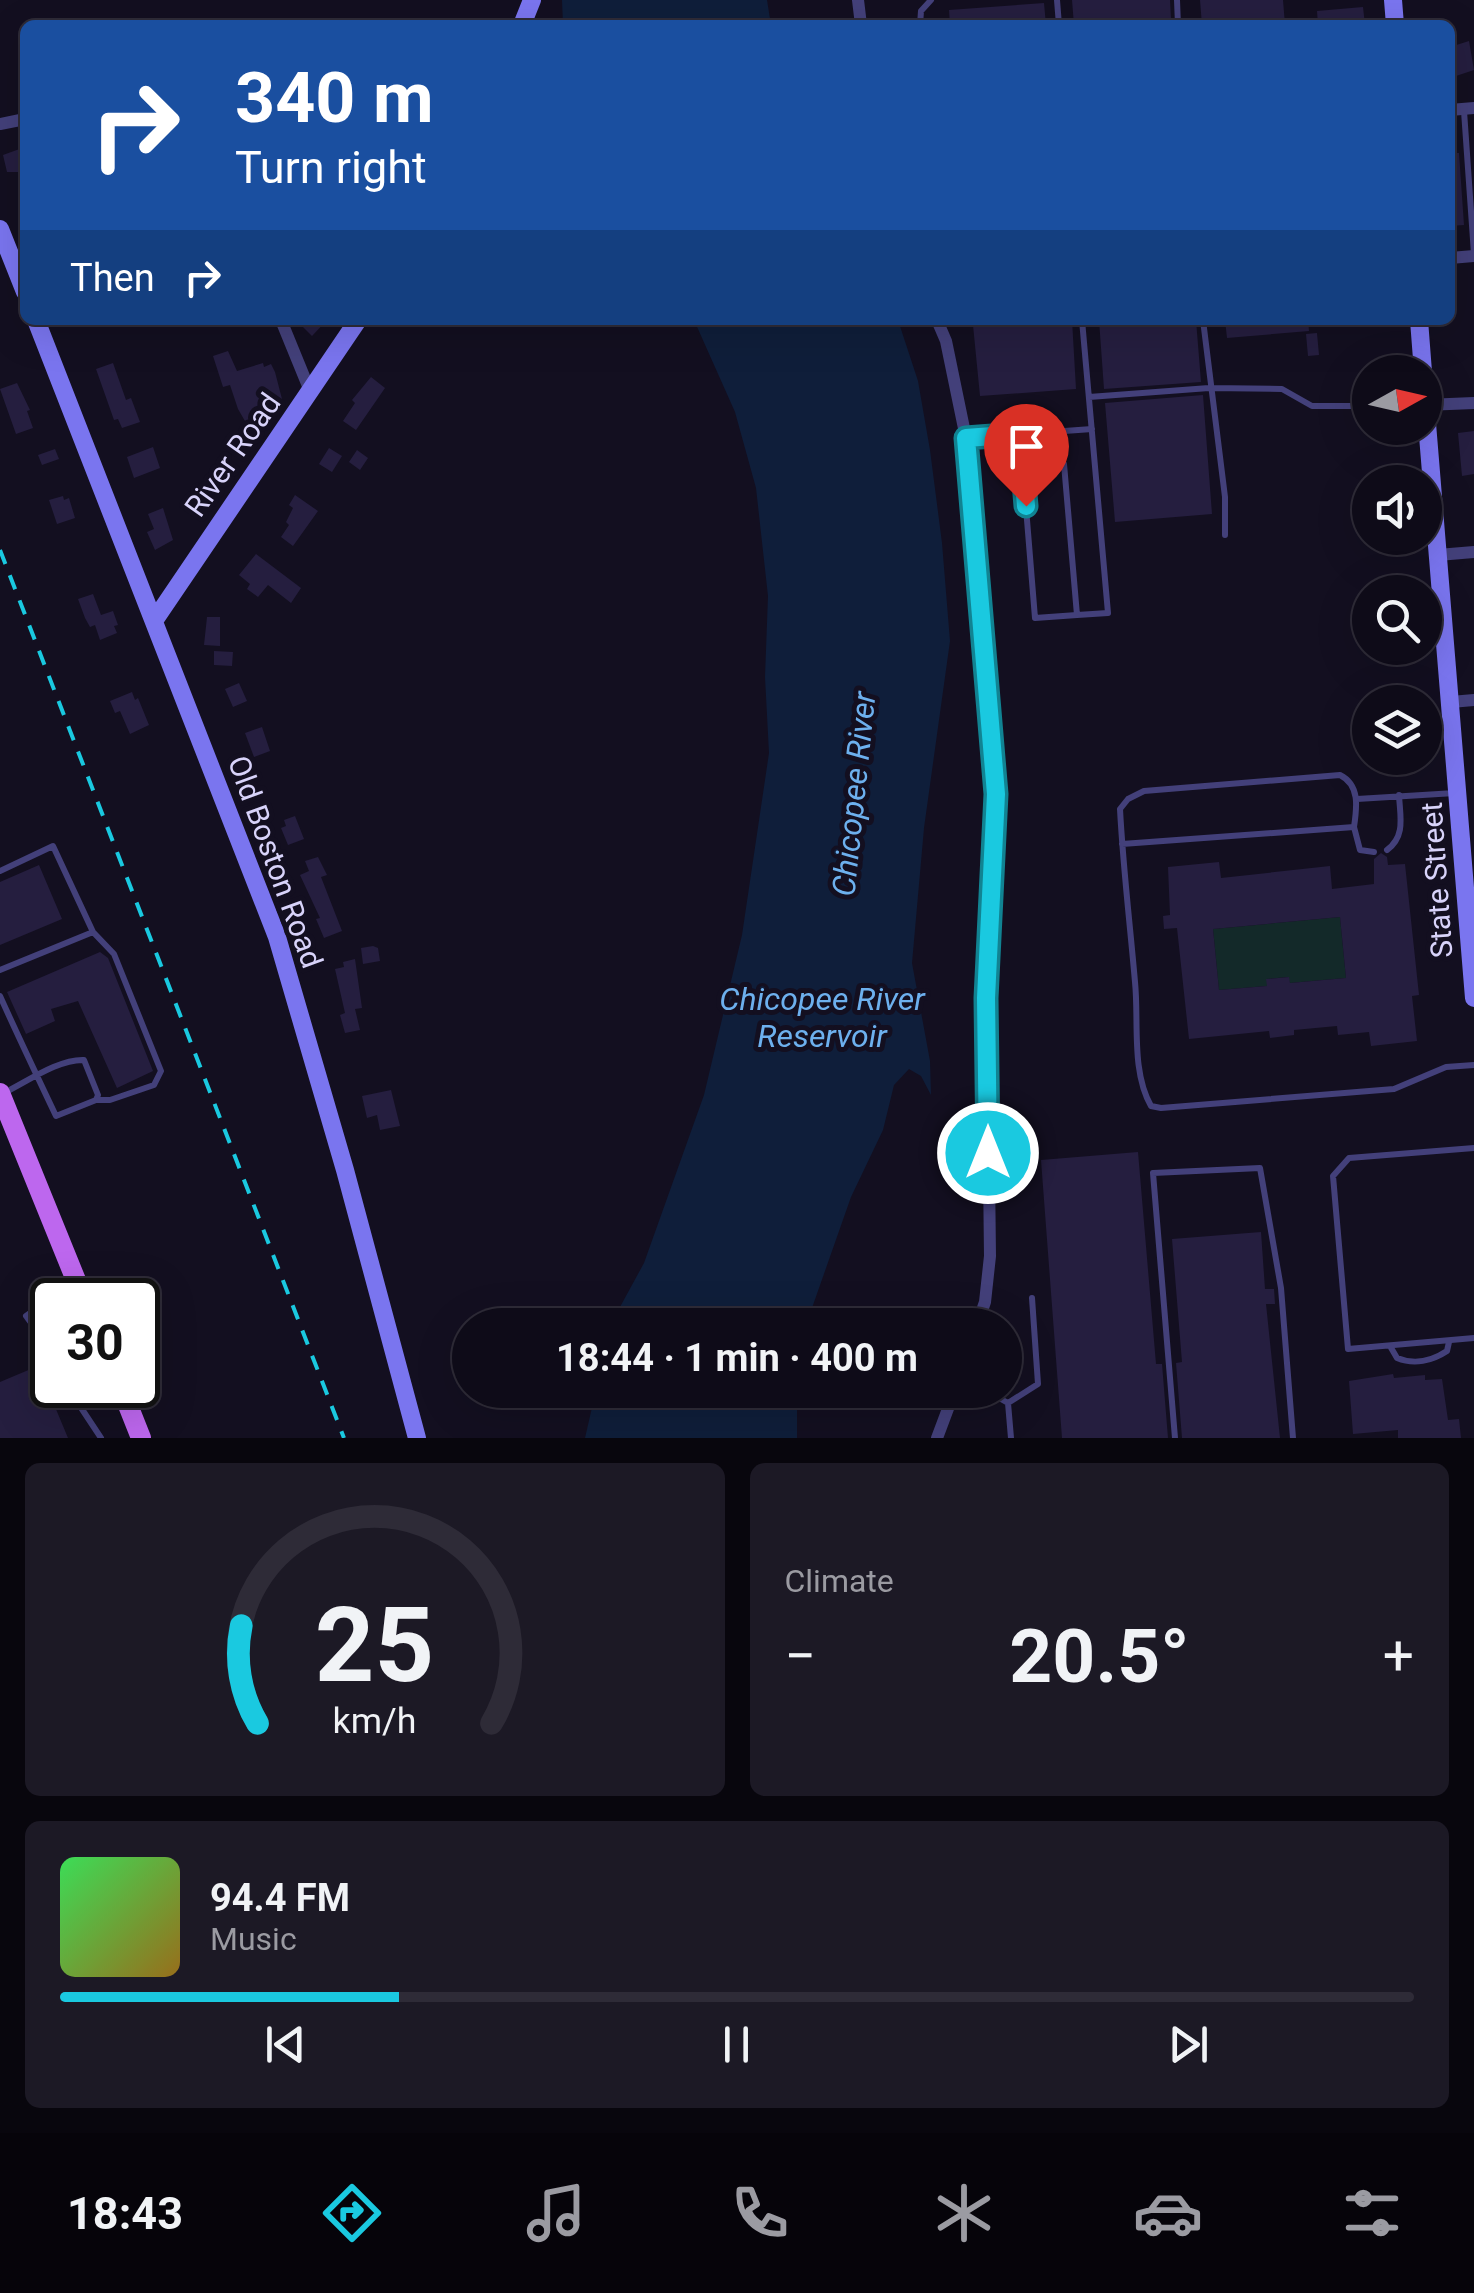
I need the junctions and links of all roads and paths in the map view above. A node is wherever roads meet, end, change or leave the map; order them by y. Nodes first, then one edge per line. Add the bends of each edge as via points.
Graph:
1 (1462, 109) edge
2 (0, 229) edge
3 (1474, 255) edge
4 (20, 279) edge
5 (38, 325) edge
6 (283, 325) edge
7 (355, 325) edge
8 (940, 325) edge
9 (1082, 325) edge
10 (1204, 325) edge
11 (1419, 325) edge
12 (1422, 355) edge
13 (1210, 388) junction
14 (310, 391) junction
15 (1089, 397) junction
16 (1442, 403) edge
17 (1474, 403) edge
18 (1352, 406) edge
19 (1092, 428) junction
20 (1020, 434) junction
21 (966, 438) junction
22 (1024, 468) junction
23 (1224, 535) dead end
24 (1474, 552) edge
25 (1442, 554) edge
26 (1438, 555) edge
27 (1076, 615) junction
28 (154, 621) junction
29 (1474, 700) edge
30 (1451, 702) junction
31 (1458, 793) junction
32 (1399, 795) junction
33 (1357, 799) junction
34 (1354, 827) junction
35 (1122, 844) junction
36 (1387, 850) dead end
37 (1468, 850) edge
38 (1374, 852) dead end
39 (0, 871) edge
40 (93, 932) junction
41 (0, 970) edge
42 (0, 996) edge
43 (1474, 998) edge
44 (1474, 1065) edge
45 (37, 1076) junction
46 (0, 1094) edge
47 (96, 1100) junction
48 (1474, 1148) edge
49 (75, 1278) edge
50 (1032, 1298) dead end
51 (984, 1308) edge
52 (30, 1314) edge
53 (30, 1315) edge
54 (26, 1316) junction
55 (30, 1321) edge
56 (1474, 1338) edge
57 (1449, 1342) junction
58 (1390, 1346) junction
59 (1022, 1394) edge
60 (83, 1408) edge
61 (128, 1408) edge
62 (949, 1408) edge
63 (1008, 1408) edge
64 (139, 1437) edge
65 (101, 1438) edge
66 (417, 1438) edge
67 (938, 1438) edge
68 (1011, 1438) edge
69 (1176, 1438) edge
70 (1294, 1438) edge

1 - 3 lane
2 - 4 street
5 - 28 street, Old Boston Road
6 - 14 street
7 - 14 street, River Road
8 - 21 street
9 - 15 lane
10 - 13 lane
11 - 12 street
13 - 15 lane
13 - 18 lane via 1282,388 1312,406
13 - 23 lane
14 - 28 street, River Road
15 - 19 lane
16 - 17 street
19 - 20 lane
19 - 27 lane via 1108,613
20 - 21 lane
20 - 22 lane
21 - 51 street via 996,794 986,998 990,1256
22 - 27 lane via 1036,618
22 - 27 lane via 1064,464
24 - 25 street
26 - 30 street, State Street
28 - 66 street, Old Boston Road via 286,966
29 - 30 street
30 - 31 street, State Street
31 - 32 lane
31 - 37 street, State Street
32 - 33 lane
32 - 36 lane via 1401,830
33 - 34 lane
33 - 35 lane via 1340,774 1144,790 1120,809
34 - 35 lane
34 - 38 lane via 1360,850
35 - 44 lane via 1141,1077 1152,1106 1394,1089 1446,1067
37 - 43 street, State Street
39 - 40 lane via 52,846
40 - 41 lane
40 - 47 lane via 114,954 161,1071 154,1085
42 - 45 lane
45 - 46 lane
45 - 47 lane via 56,1116
45 - 47 lane via 84,1060
46 - 49 main road
48 - 58 lane via 1349,1158 1333,1176 1348,1349
50 - 59 lane via 1038,1384
52 - 54 lane
53 - 54 lane
54 - 55 lane
56 - 57 lane
57 - 58 lane
57 - 58 lane via 1447,1352 1416,1362 1397,1358
60 - 65 lane
61 - 64 main road
62 - 67 street
63 - 68 lane
69 - 70 lane via 1153,1173 1260,1168

